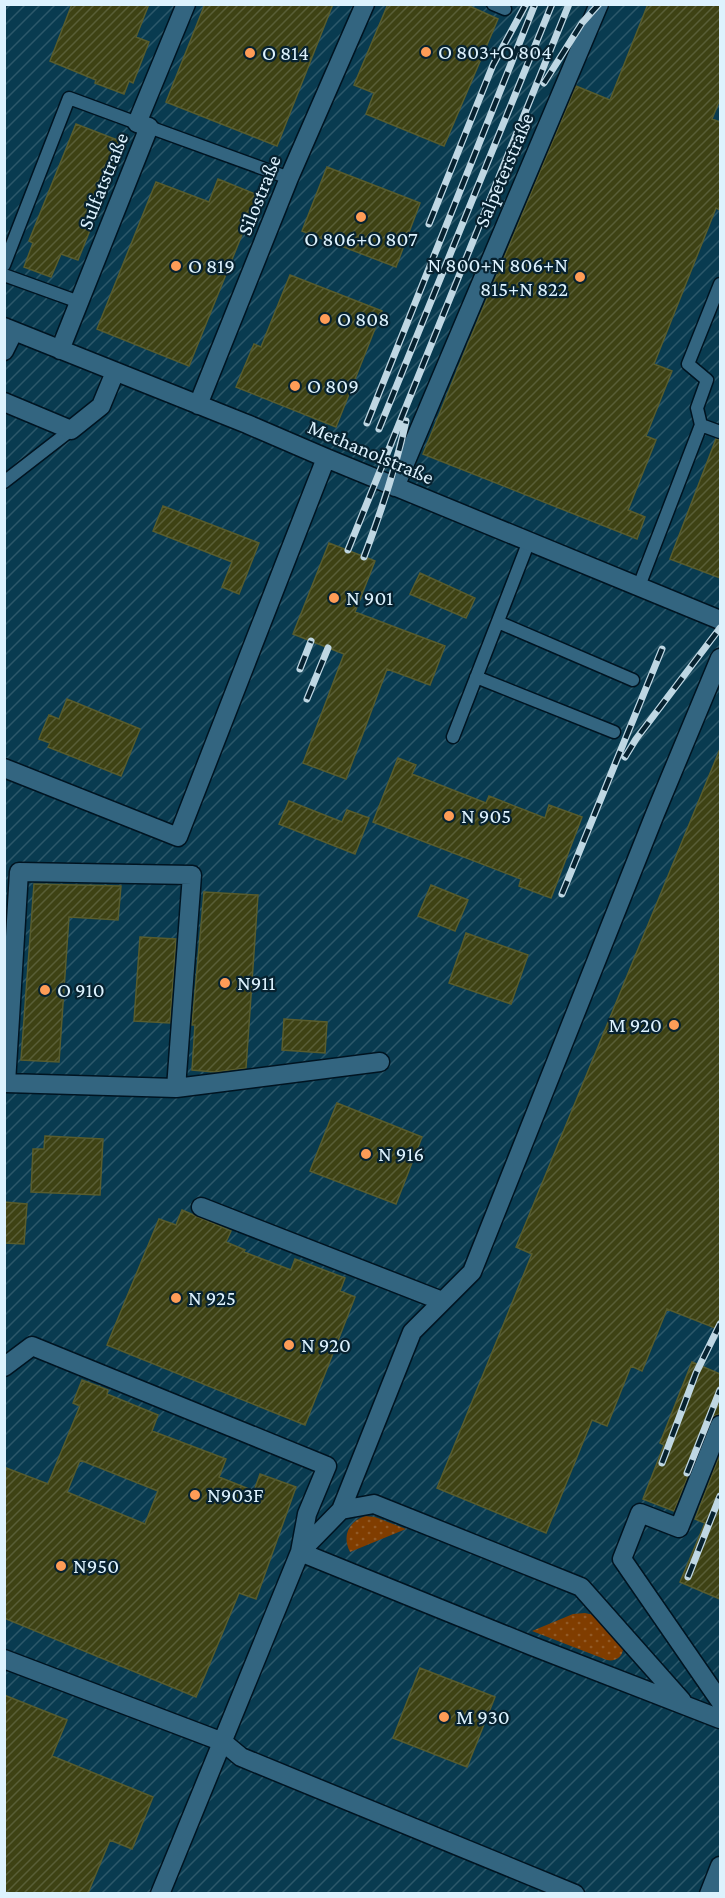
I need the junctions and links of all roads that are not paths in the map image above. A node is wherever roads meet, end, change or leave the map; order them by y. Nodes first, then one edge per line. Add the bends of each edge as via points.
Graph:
1 (186, 4) edge
2 (365, 4) edge
3 (599, 4) edge
4 (143, 125) junction
5 (289, 178) junction
6 (4, 265) edge
7 (4, 275) edge
8 (720, 287) edge
9 (79, 302) junction
10 (9, 329) edge
11 (60, 350) junction
12 (4, 351) edge
13 (115, 372) junction
14 (4, 402) edge
15 (198, 405) junction
16 (701, 425) junction
17 (71, 430) junction
18 (720, 432) edge
19 (326, 458) junction
20 (4, 482) edge
21 (395, 487) junction
22 (529, 541) junction
23 (639, 586) junction
24 (720, 620) edge
25 (498, 622) junction
26 (720, 658) edge
27 (476, 677) junction
28 (633, 680) dead end
29 (614, 732) dead end
30 (453, 737) dead end
31 (4, 768) edge
32 (12, 872) edge
33 (380, 1062) dead end
34 (5, 1082) edge
35 (176, 1088) junction
36 (201, 1207) dead end
37 (442, 1302) junction
38 (4, 1367) edge
39 (720, 1425) edge
40 (340, 1510) junction
41 (300, 1552) junction
42 (4, 1659) edge
43 (720, 1701) edge
44 (684, 1703) junction
45 (720, 1719) edge
46 (223, 1742) junction
47 (720, 1868) edge
48 (160, 1893) edge
49 (575, 1893) edge
50 (709, 1893) edge

1 - 4 street, Sulfatstraße
2 - 5 street, Silostraße
3 - 21 street, Salpeterstraße
4 - 5 lane
4 - 6 lane via 69,98
4 - 9 street, Sulfatstraße
5 - 15 street, Silostraße
7 - 9 lane
8 - 16 lane via 688,364 707,380 698,408
9 - 11 street, Sulfatstraße
10 - 11 street, Methanolstraße
10 - 12 street
11 - 13 street, Methanolstraße
13 - 15 street, Methanolstraße
13 - 17 street via 100,406
14 - 17 street
15 - 19 street, Methanolstraße
16 - 18 lane
16 - 23 lane
17 - 20 lane
19 - 21 street, Methanolstraße
19 - 31 street via 178,837
21 - 22 street, Methanolstraße
22 - 23 street, Methanolstraße
22 - 25 lane
23 - 24 street, Methanolstraße
25 - 27 lane
25 - 28 lane
26 - 37 street via 472,1272
27 - 29 lane
27 - 30 lane
32 - 34 street
32 - 35 street via 192,875
33 - 35 street
34 - 35 street
36 - 37 street
37 - 40 street via 412,1332
38 - 41 street via 32,1346 327,1466 308,1514
39 - 43 street via 679,1528 640,1514 622,1559
40 - 41 street
40 - 44 street via 374,1504 581,1587
41 - 44 street
41 - 46 street
42 - 46 street
44 - 45 street
46 - 48 street
46 - 49 street via 241,1757
47 - 50 street

